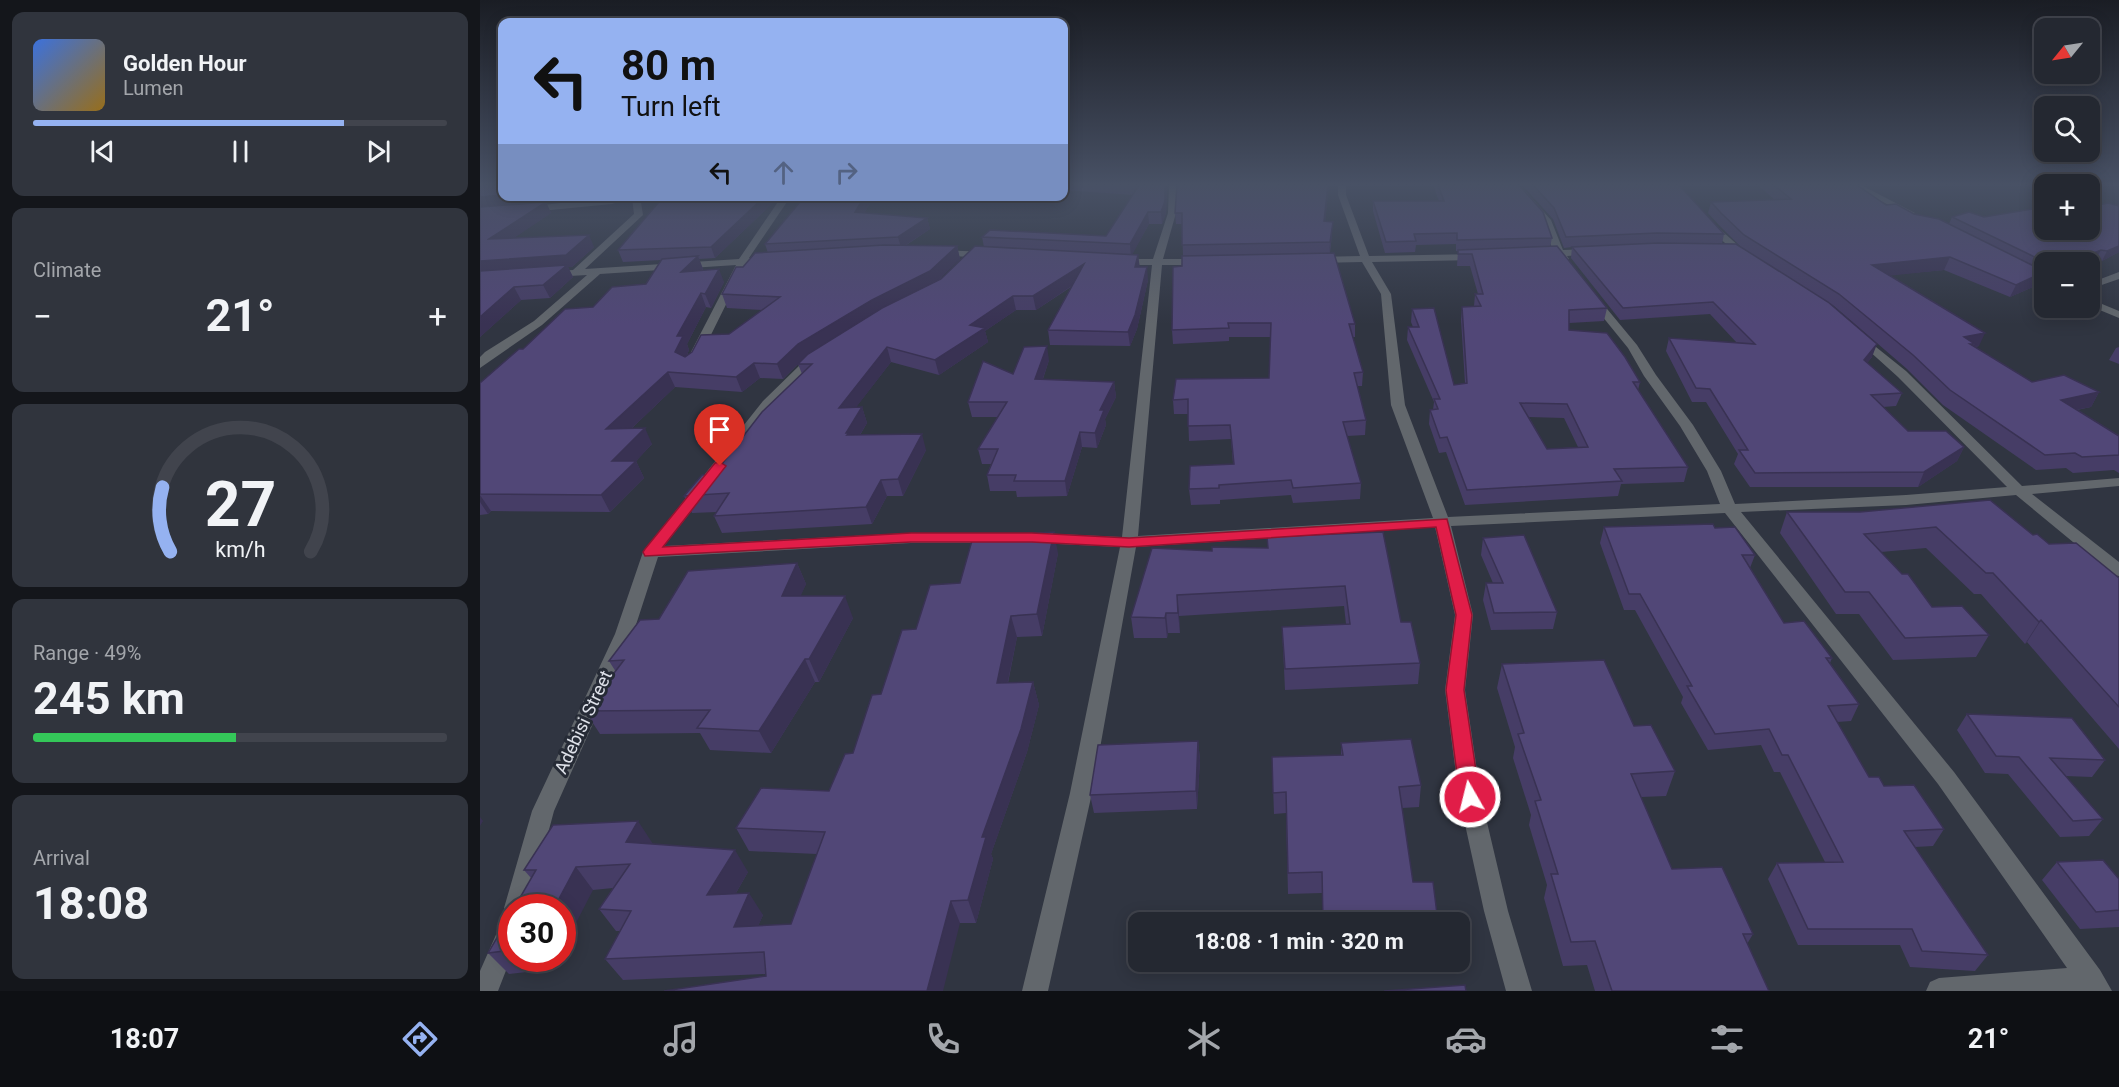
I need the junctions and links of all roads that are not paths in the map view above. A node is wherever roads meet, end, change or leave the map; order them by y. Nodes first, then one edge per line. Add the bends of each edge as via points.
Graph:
1 (621, 231) edge
2 (763, 231) edge
3 (1166, 231) edge
4 (1355, 231) edge
5 (1551, 231) edge
6 (1715, 231) edge
7 (1602, 251) edge
8 (922, 253) edge
9 (1559, 253) junction
10 (975, 254) junction
11 (1526, 255) edge
12 (1002, 256) edge
13 (1494, 256) edge
14 (778, 259) edge
15 (1366, 260) junction
16 (1103, 261) edge
17 (1308, 261) edge
18 (742, 262) junction
19 (1215, 262) edge
20 (1755, 262) edge
21 (1156, 263) junction
22 (961, 268) edge
23 (576, 272) junction
24 (596, 272) junction
25 (540, 274) edge
26 (2119, 275) edge
27 (2100, 282) edge
28 (2100, 306) edge
29 (2119, 315) edge
30 (1853, 332) edge
31 (826, 353) edge
32 (483, 358) edge
33 (690, 366) edge
34 (2119, 482) edge
35 (2017, 489) junction
36 (1729, 508) junction
37 (1442, 522) junction
38 (1129, 542) junction
39 (651, 552) junction
40 (2119, 571) edge
41 (520, 894) edge
42 (498, 957) edge
43 (2095, 985) edge
44 (485, 991) edge
45 (1035, 991) edge
46 (1519, 991) edge
47 (1939, 991) edge

1 - 23 street
2 - 18 street
3 - 21 street
4 - 15 street
5 - 9 street
6 - 20 street via 1730,250
7 - 9 street
8 - 10 street
9 - 11 street
9 - 36 street via 1633,347 1686,424 1714,471
10 - 12 street
10 - 22 street
13 - 15 street
14 - 18 street
15 - 17 street
15 - 37 street via 1386,294 1398,405
16 - 21 street
18 - 24 street
18 - 33 street
19 - 21 street
21 - 38 street
23 - 24 street
23 - 25 street
24 - 32 street via 537,323
26 - 27 street
28 - 29 street
30 - 35 street via 1902,374
31 - 39 street, Adebisi Street via 808,364 768,404
34 - 35 street
35 - 36 street via 1906,500
35 - 40 street
36 - 37 street
36 - 43 street via 1946,778
37 - 38 street
37 - 46 street via 1464,615 1455,690 1470,797
38 - 39 street via 911,538
38 - 45 street via 1081,793
39 - 41 street, Adebisi Street via 624,634 543,811
42 - 44 street
43 - 47 street

